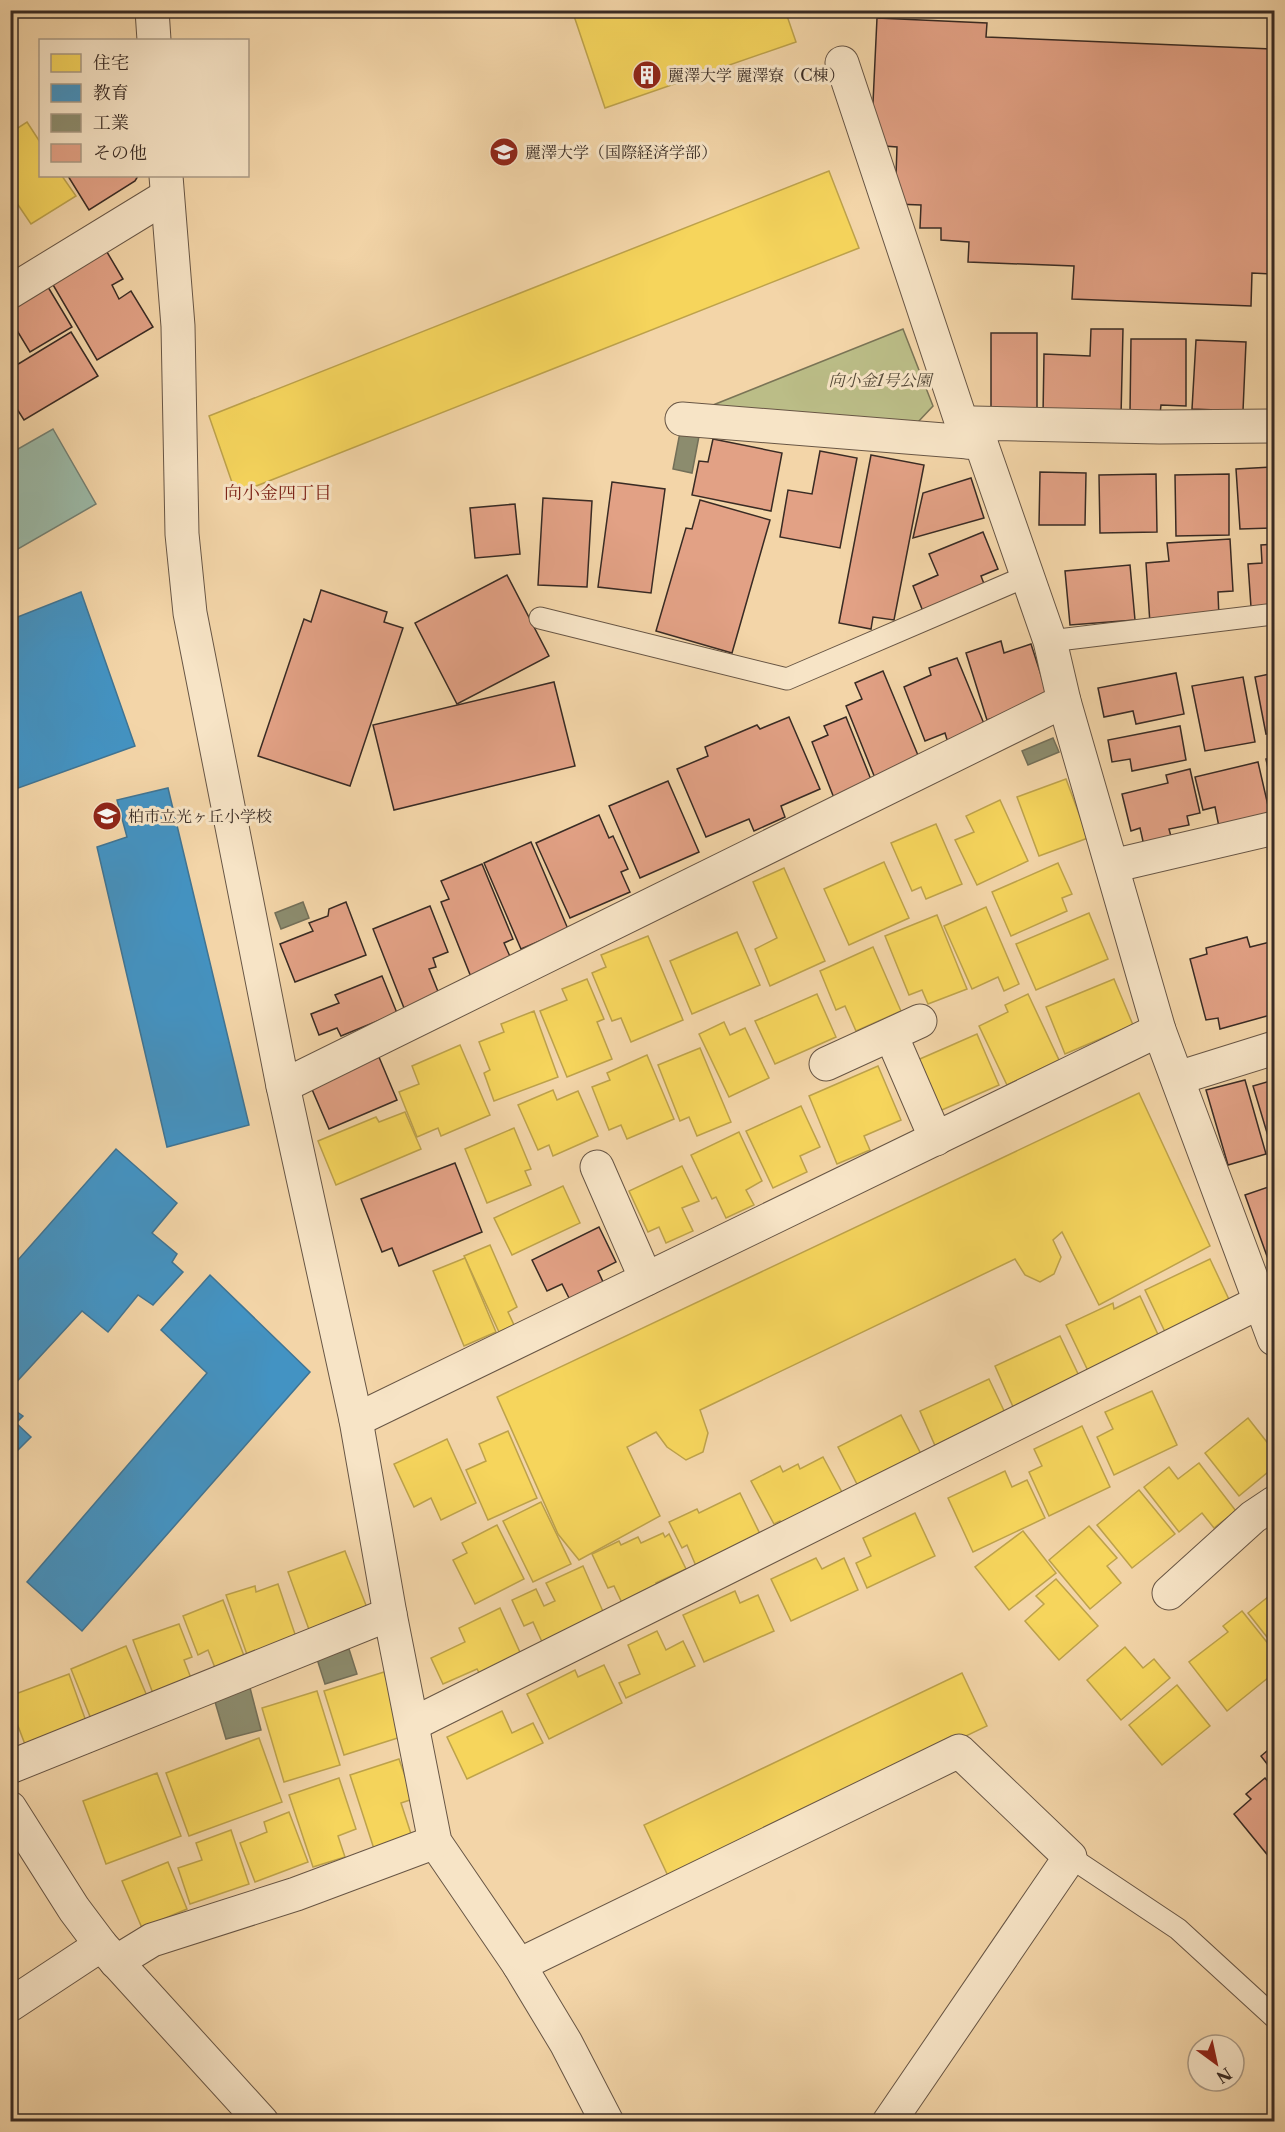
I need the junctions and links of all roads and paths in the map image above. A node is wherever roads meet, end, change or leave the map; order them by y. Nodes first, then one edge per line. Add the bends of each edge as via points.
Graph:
1 (152, 10) edge
2 (154, 39) edge
3 (842, 63) dead end
4 (166, 186) edge
5 (10, 292) edge
6 (682, 419) dead end
7 (1275, 426) edge
8 (974, 442) junction
9 (1027, 576) junction
10 (1275, 614) edge
11 (540, 618) dead end
12 (1050, 641) junction
13 (1065, 701) junction
14 (1275, 828) edge
15 (1112, 866) junction
16 (920, 1021) dead end
17 (1160, 1030) junction
18 (891, 1035) junction
19 (1275, 1048) edge
20 (826, 1064) dead end
21 (1178, 1078) junction
22 (283, 1086) junction
23 (936, 1139) junction
24 (597, 1167) dead end
25 (646, 1279) junction
26 (1269, 1319) edge
27 (356, 1420) junction
28 (1275, 1503) edge
29 (1169, 1593) dead end
30 (390, 1614) junction
31 (413, 1724) junction
32 (10, 1767) edge
33 (10, 1808) edge
34 (435, 1842) junction
35 (1070, 1857) junction
36 (109, 1954) junction
37 (519, 1965) junction
38 (10, 2004) edge
39 (1275, 2017) edge
40 (262, 2121) edge
41 (607, 2121) edge
42 (889, 2121) edge

1 - 2 street
3 - 8 street
4 - 5 street
4 - 22 street via 178,326 182,534 190,613
6 - 8 street
7 - 8 street via 974,423
8 - 9 street
9 - 11 lane via 787,679
9 - 12 street
10 - 12 lane
12 - 13 street
13 - 15 street
13 - 22 street
14 - 15 street
15 - 17 street
16 - 18 street
17 - 21 street
17 - 23 street
18 - 20 street
18 - 23 street
19 - 21 street
21 - 26 street
22 - 27 street
23 - 25 street
24 - 25 street
25 - 27 street
26 - 31 street
27 - 30 street
28 - 29 street via 1253,1517
30 - 31 street
30 - 32 street
31 - 34 street
33 - 36 street via 74,1909
34 - 36 street via 296,1894
34 - 37 street
35 - 37 street via 959,1751
35 - 39 lane via 1178,1929
35 - 42 street
36 - 38 street
36 - 40 street
37 - 41 street

